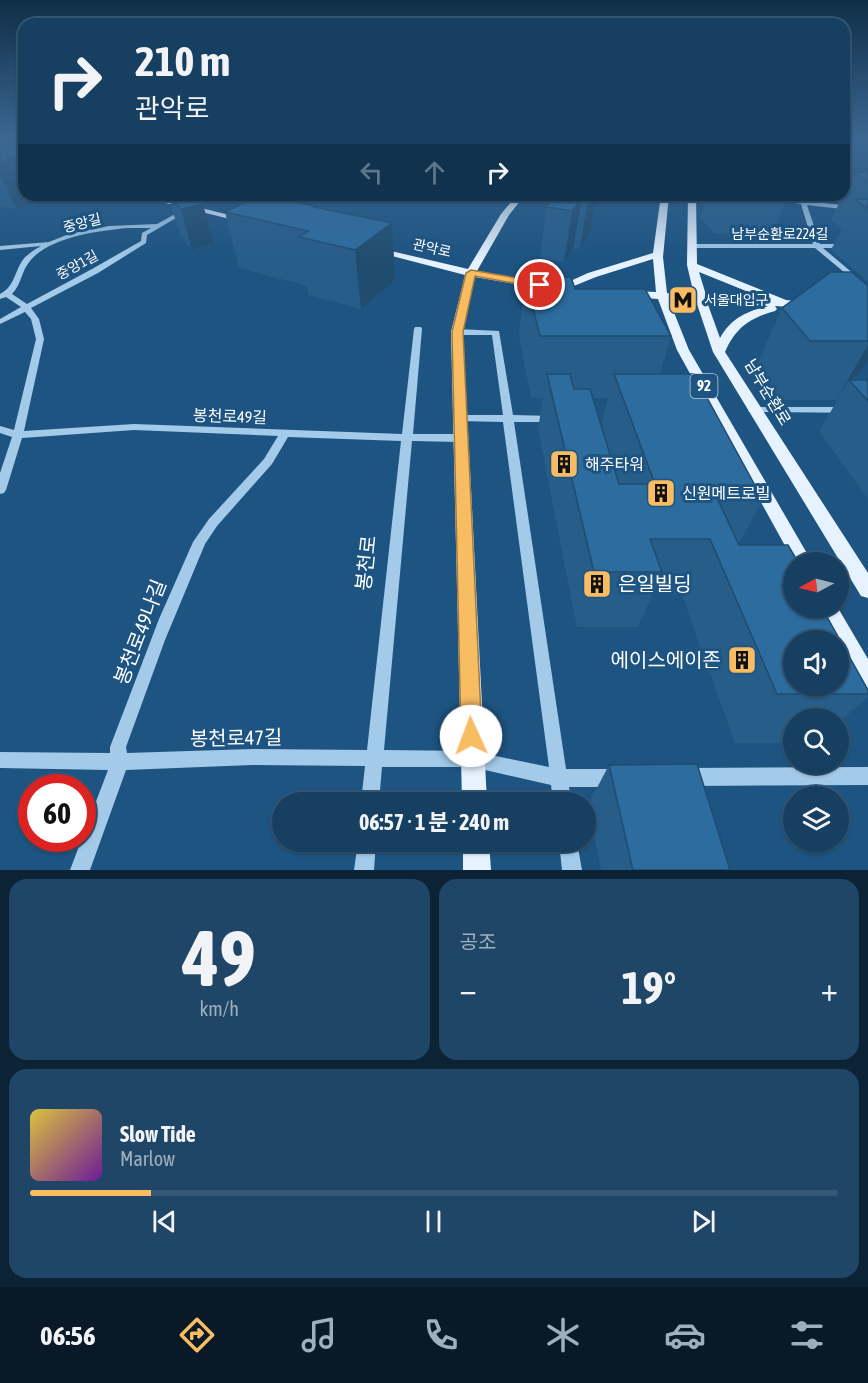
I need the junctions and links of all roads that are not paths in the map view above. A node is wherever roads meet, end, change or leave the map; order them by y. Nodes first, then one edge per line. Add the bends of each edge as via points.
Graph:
1 (164, 201) edge
2 (516, 201) edge
3 (664, 201) edge
4 (692, 201) edge
5 (803, 201) edge
6 (814, 201) edge
7 (191, 207) junction
8 (868, 210) edge
9 (262, 224) edge
10 (158, 226) junction
11 (56, 242) junction
12 (692, 246) junction
13 (817, 246) junction
14 (868, 246) edge
15 (0, 248) edge
16 (366, 248) edge
17 (657, 255) junction
18 (692, 265) junction
19 (471, 273) junction
20 (560, 288) junction
21 (868, 290) edge
22 (578, 293) edge
23 (616, 293) edge
24 (4, 296) edge
25 (661, 297) junction
26 (700, 300) junction
27 (812, 305) edge
28 (789, 306) junction
29 (26, 307) junction
30 (0, 322) edge
31 (418, 329) dead end
32 (457, 332) junction
33 (667, 339) edge
34 (683, 350) junction
35 (719, 352) junction
36 (753, 410) junction
37 (868, 410) edge
38 (459, 418) junction
39 (508, 418) junction
40 (565, 419) edge
41 (0, 429) edge
42 (285, 433) junction
43 (18, 435) junction
44 (406, 437) junction
45 (459, 438) junction
46 (0, 490) edge
47 (797, 552) edge
48 (868, 590) edge
49 (834, 618) edge
50 (868, 680) edge
51 (374, 758) junction
52 (472, 759) junction
53 (0, 760) edge
54 (120, 762) junction
55 (868, 776) edge
56 (666, 777) edge
57 (559, 778) junction
58 (630, 778) edge
59 (371, 792) edge
60 (474, 792) edge
61 (561, 792) edge
62 (366, 852) edge
63 (476, 852) edge
64 (569, 852) edge
65 (80, 870) edge
66 (364, 870) edge
67 (477, 870) edge
68 (572, 870) edge

1 - 7 main road
2 - 19 main road
3 - 17 main road, 92
4 - 12 main road, 남부순환로 / 92
5 - 13 street
6 - 8 street
7 - 9 main road
7 - 10 street, 중앙길
10 - 11 street, 중앙길 via 101,230
10 - 29 street, 중앙1길 via 144,234 144,242
11 - 15 street
11 - 24 street, 중앙길 via 29,256 17,284
12 - 13 street, 남부순환로224길
12 - 18 main road, 남부순환로 / 92
13 - 14 street, 남부순환로224길
13 - 21 street
16 - 19 main road, 관악로
17 - 20 main road
17 - 25 main road, 92
18 - 26 main road, 남부순환로 / 92
18 - 28 main road
19 - 20 main road, 관악로
19 - 32 main road
20 - 22 main road
23 - 25 main road
24 - 29 street
25 - 26 main road
25 - 34 main road, 92
26 - 28 main road
26 - 35 main road, 남부순환로 / 92
27 - 28 main road
28 - 35 main road via 756,313 739,322 726,333
29 - 30 street, 중앙1길
29 - 43 street via 35,319 40,339
31 - 44 street, 봉천로
32 - 38 main road
32 - 39 street via 496,333
33 - 34 main road
34 - 47 main road, 92 via 719,421
35 - 36 main road, 남부순환로 / 92
36 - 37 street
36 - 48 main road, 남부순환로 / 92
38 - 39 street
38 - 45 main road
39 - 40 street
39 - 57 street
41 - 43 street, 봉천로49길
42 - 43 street, 봉천로49길 via 134,427
42 - 44 street, 봉천로49길
42 - 54 street, 봉천로49나길 via 263,471 202,537 175,596 118,747
43 - 46 street
44 - 45 street, 봉천로49길
44 - 51 street, 봉천로
45 - 52 main road
49 - 50 main road
51 - 52 street, 봉천로47길
51 - 54 street, 봉천로47길
51 - 59 street, 봉천로
52 - 57 street
52 - 60 main road
53 - 54 street, 봉천로47길
54 - 65 street, 봉천로49나길
55 - 56 street
57 - 58 street
57 - 61 street
62 - 66 street
63 - 67 main road
64 - 68 street

